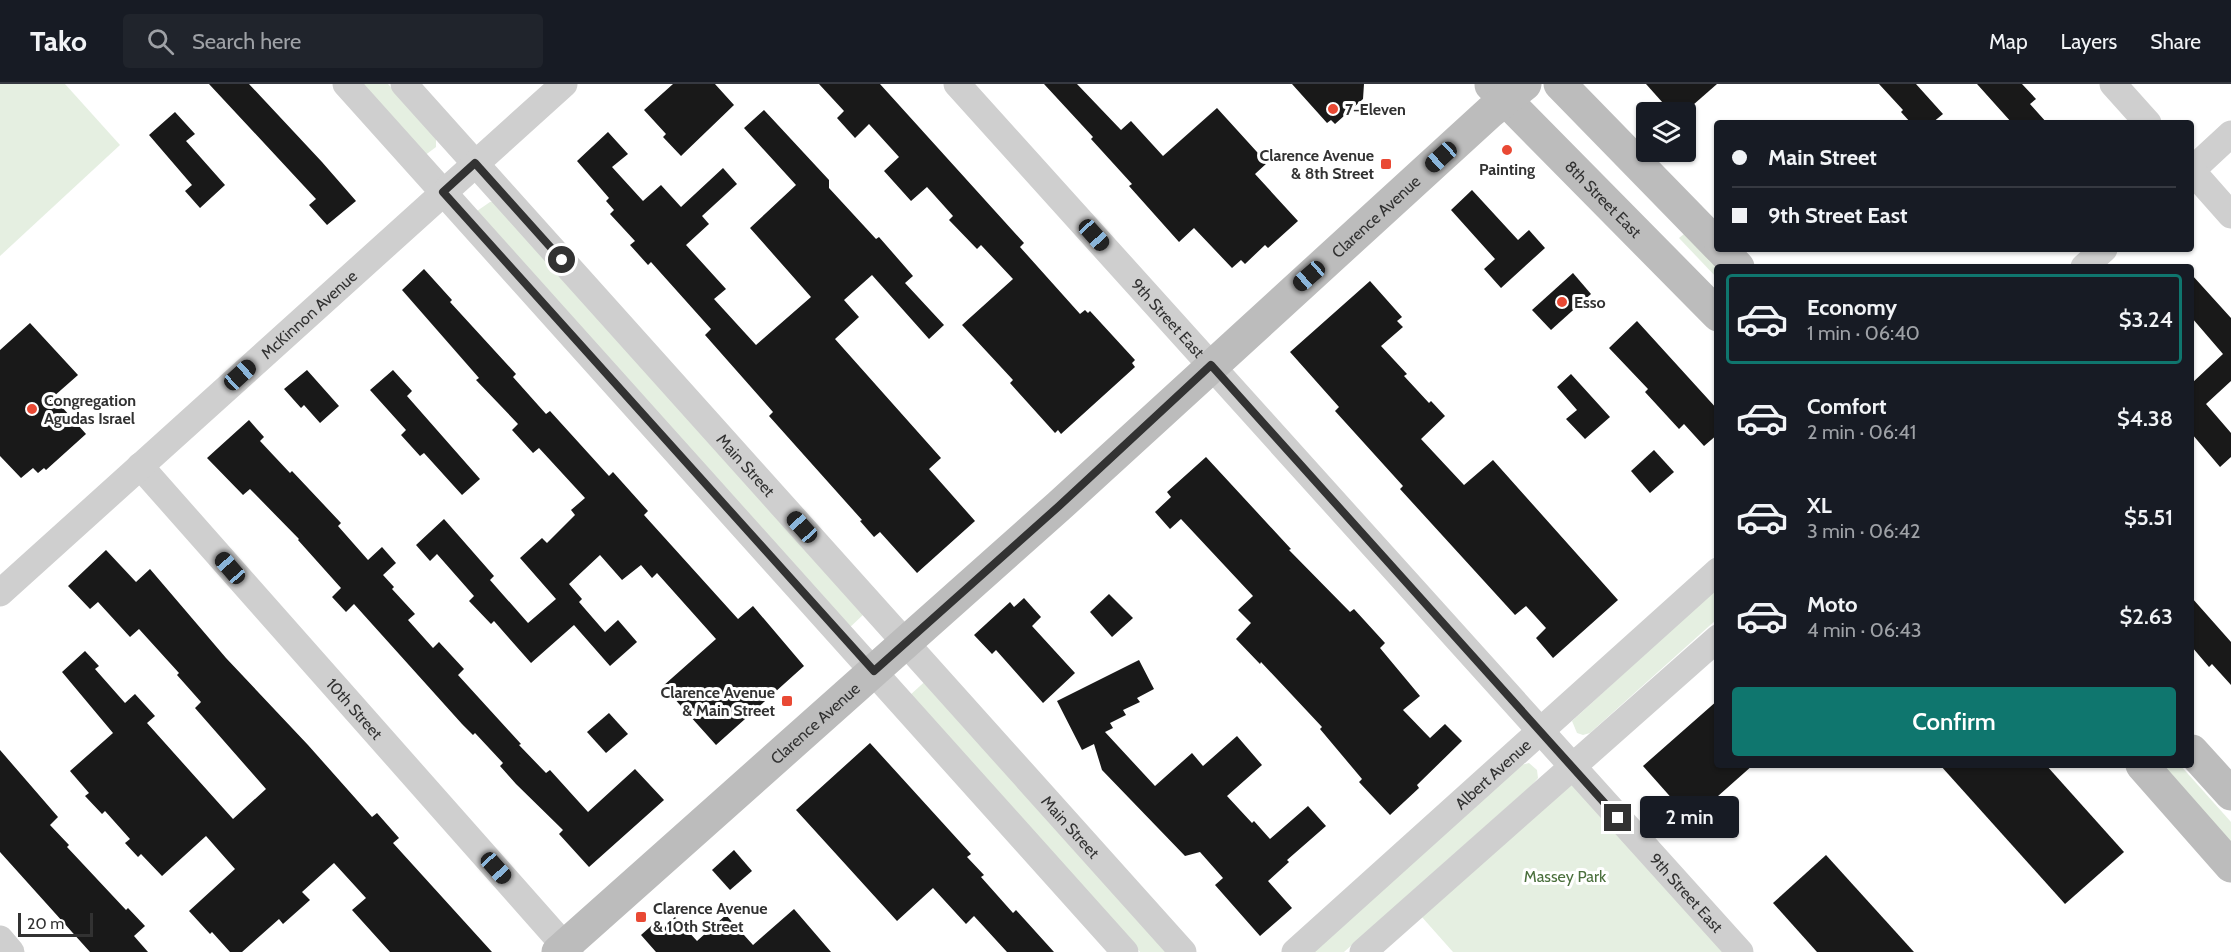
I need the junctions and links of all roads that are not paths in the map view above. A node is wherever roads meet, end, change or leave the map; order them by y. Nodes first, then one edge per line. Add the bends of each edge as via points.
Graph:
1 (346, 84) edge
2 (404, 84) edge
3 (564, 84) edge
4 (957, 84) edge
5 (1560, 84) edge
6 (2113, 84) edge
7 (1507, 89) edge
8 (2145, 120) edge
9 (2231, 134) edge
10 (475, 163) junction
11 (2194, 168) edge
12 (2194, 172) edge
13 (443, 192) junction
14 (2231, 215) edge
15 (1714, 242) edge
16 (1724, 252) edge
17 (2101, 252) edge
18 (1735, 264) edge
19 (2087, 264) edge
20 (1714, 311) edge
21 (1211, 365) junction
22 (140, 466) junction
23 (1714, 576) edge
24 (0, 593) edge
25 (906, 642) junction
26 (1714, 642) edge
27 (874, 671) junction
28 (1539, 731) junction
29 (2194, 753) edge
30 (1572, 768) junction
31 (2145, 768) edge
32 (2231, 794) edge
33 (2231, 866) edge
34 (0, 939) edge
35 (564, 950) edge
36 (11, 952) edge
37 (1125, 952) edge
38 (1183, 952) edge
39 (1295, 952) edge
40 (1363, 952) edge
41 (1740, 952) edge

1 - 13 street
2 - 10 street, Main Street
3 - 10 street, McKinnon Avenue
4 - 21 street, 9th Street East
5 - 15 main road
6 - 8 street
7 - 20 main road, 8th Street East
7 - 21 main road, Clarence Avenue
9 - 11 street
10 - 13 street, McKinnon Avenue
10 - 25 street, Main Street
12 - 14 street
13 - 22 street, McKinnon Avenue
13 - 27 street
16 - 18 main road
17 - 19 street
21 - 25 main road, Clarence Avenue
21 - 28 street, 9th Street East
22 - 24 street, McKinnon Avenue
22 - 35 street, 10th Street
23 - 28 street, Albert Avenue
25 - 27 main road, Clarence Avenue
25 - 38 street, Main Street
26 - 30 street
27 - 35 main road, Clarence Avenue
27 - 37 street
28 - 30 street, 9th Street East
28 - 39 street, Albert Avenue
29 - 32 main road
30 - 40 street
30 - 41 street, 9th Street East
31 - 33 main road
34 - 36 street

